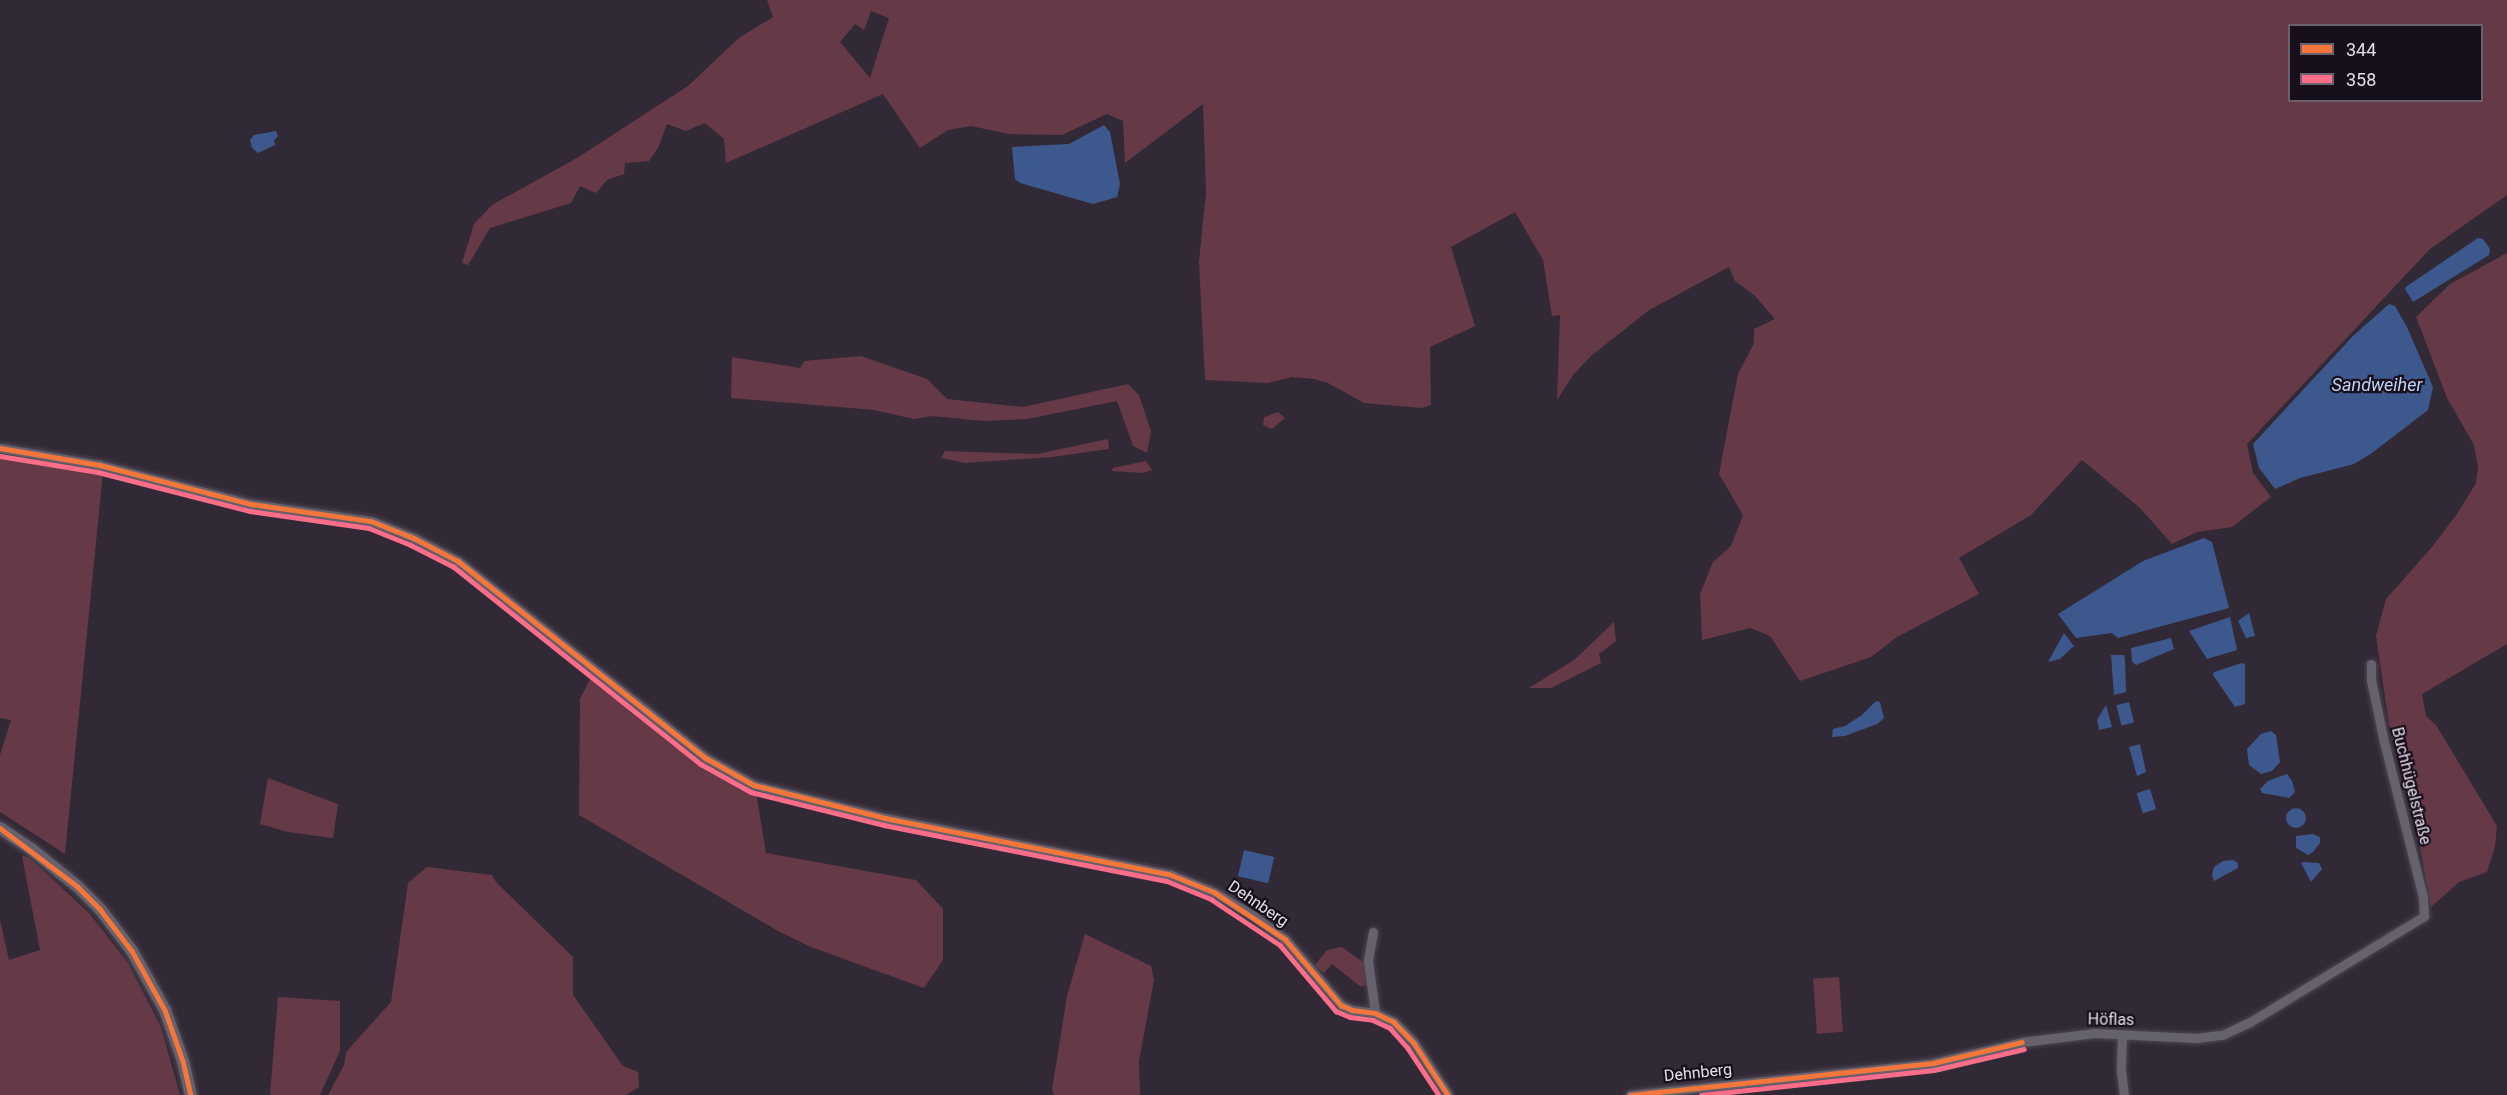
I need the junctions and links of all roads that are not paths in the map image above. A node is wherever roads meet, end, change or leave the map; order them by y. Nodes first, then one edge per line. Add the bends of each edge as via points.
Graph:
1 (0, 448) edge
2 (2371, 664) dead end
3 (0, 828) edge
4 (2424, 916) joint
5 (1372, 932) dead end
6 (1375, 1012) junction
7 (2122, 1035) junction
8 (1768, 1081) joint
9 (191, 1095) edge
10 (1448, 1095) edge
11 (1630, 1095) edge
12 (2124, 1095) edge

1 - 6 street, Dehnberg via 100,465 251,504 371,521 414,538 458,561 706,758 754,785 885,818 1169,874 1214,892 1285,939 1341,1005
2 - 4 street, Buchhügelstraße via 2384,742 2423,897
3 - 9 street via 77,886 132,951 165,1010
4 - 7 street, Höflas via 2250,1022 2222,1035
5 - 6 street via 1368,961
6 - 10 street, Dehnberg via 1394,1022 1414,1043
7 - 8 street, Höflas via 2056,1037 1933,1063
7 - 12 street
8 - 11 street, Dehnberg

